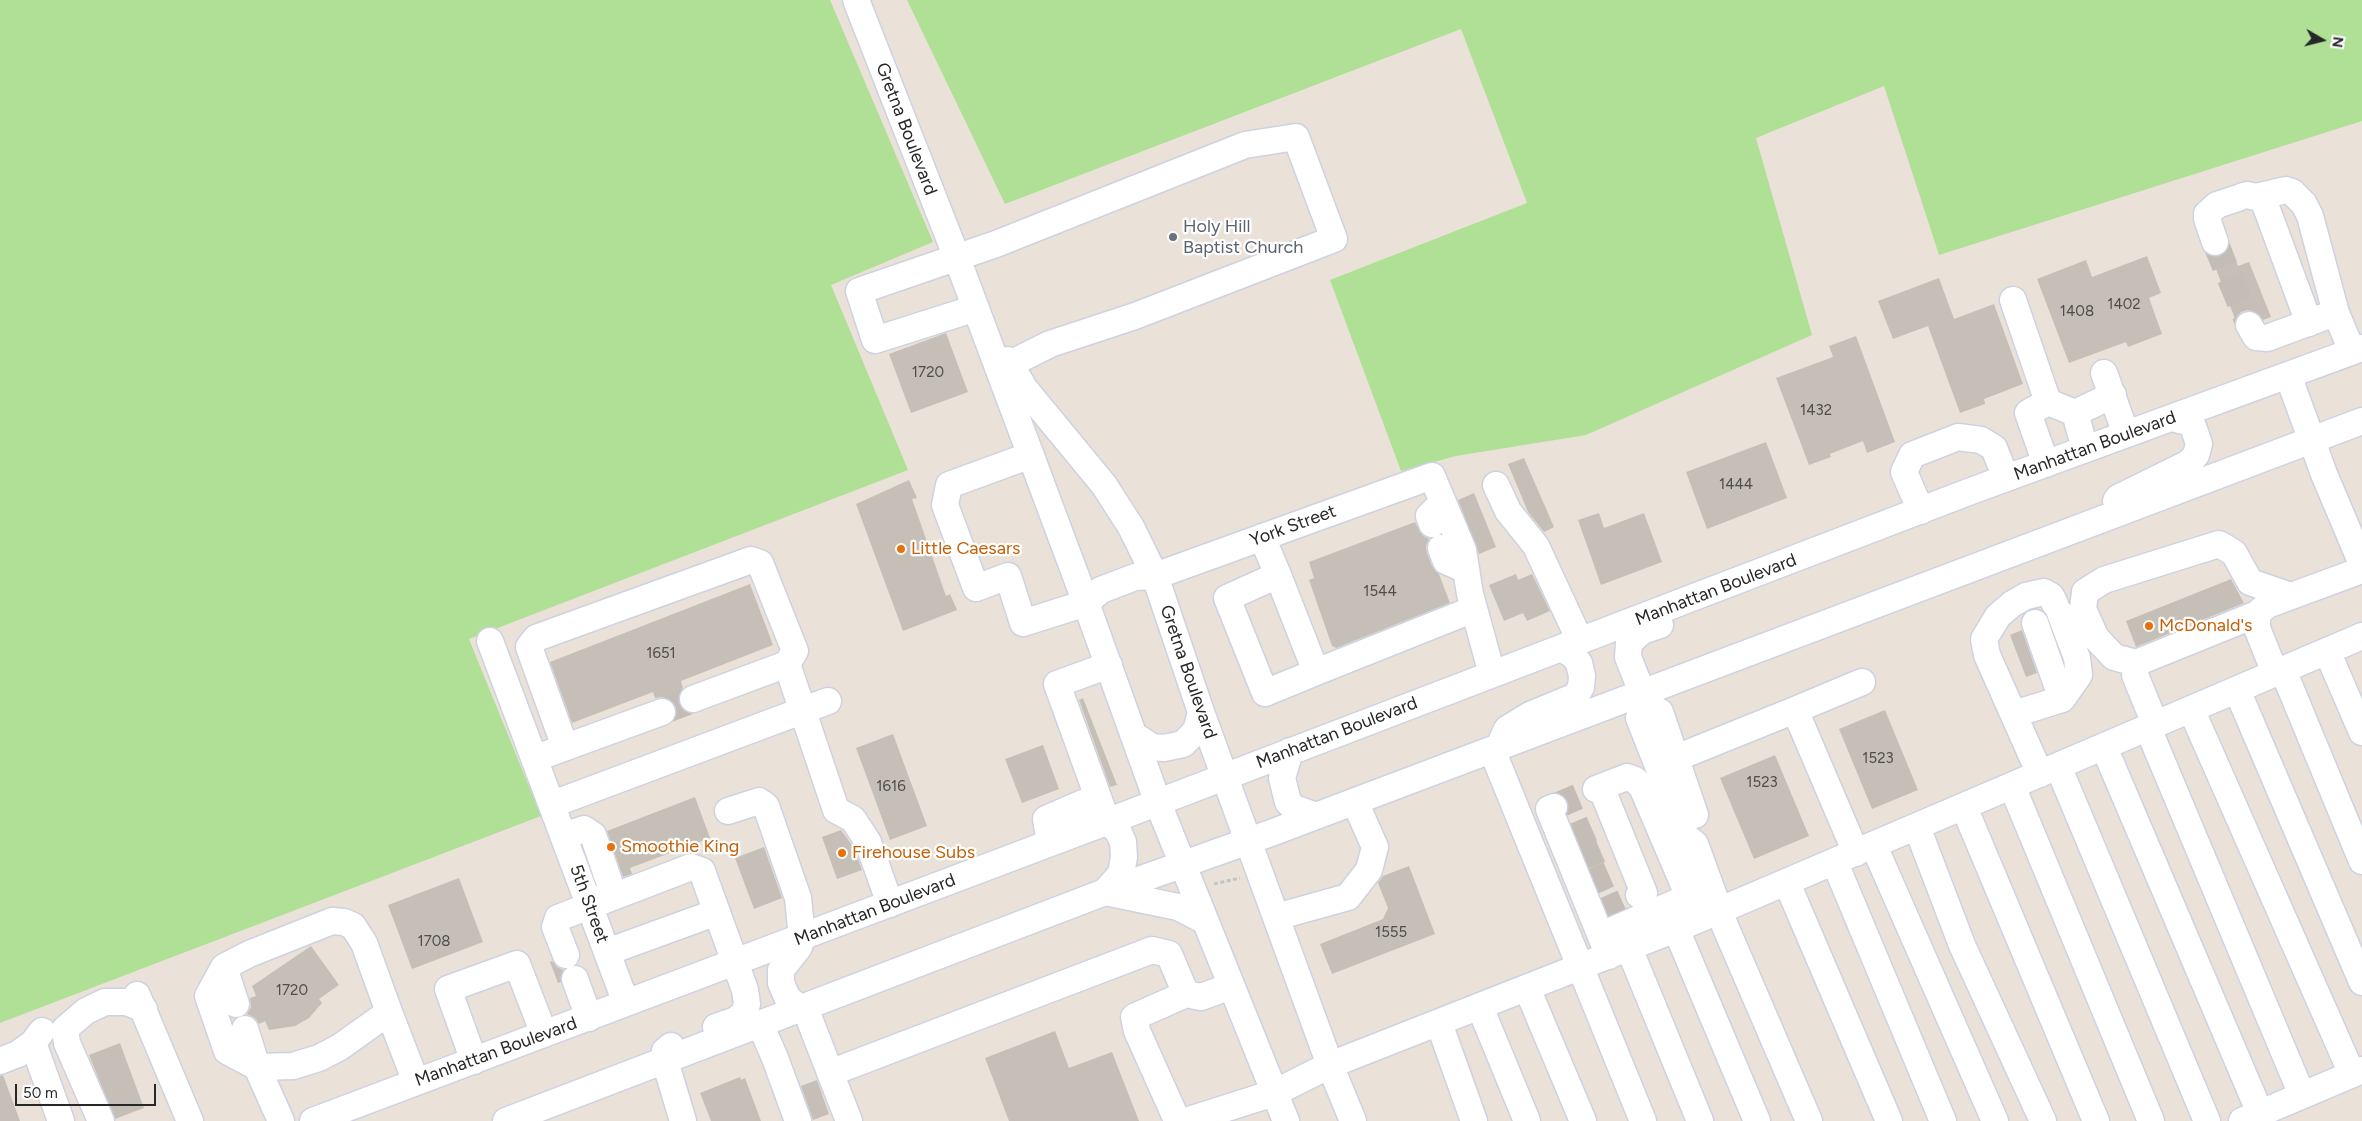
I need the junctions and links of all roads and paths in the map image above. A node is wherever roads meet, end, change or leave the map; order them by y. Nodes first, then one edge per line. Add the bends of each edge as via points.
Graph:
1 (856, 0) edge
2 (2245, 201) junction
3 (2215, 242) tunnel mouth
4 (957, 258) junction
5 (2013, 300) dead end
6 (976, 308) junction
7 (2336, 313) junction
8 (2309, 323) junction
9 (2249, 325) tunnel mouth
10 (2357, 350) edge
11 (1010, 364) junction
12 (2288, 375) junction
13 (2048, 402) junction
14 (2075, 413) junction
15 (2172, 418) junction
16 (2362, 421) edge
17 (2126, 434) junction
18 (2313, 441) junction
19 (2085, 449) junction
20 (1031, 456) junction
21 (2046, 464) junction
22 (2006, 478) junction
23 (1496, 484) dead end
24 (1921, 511) junction
25 (2106, 519) junction
26 (1438, 524) junction
27 (1262, 537) junction
28 (2362, 564) edge
29 (1466, 570) junction
30 (2362, 570) edge
31 (1278, 575) junction
32 (1155, 576) junction
33 (1742, 580) junction
34 (2291, 596) junction
35 (1086, 603) junction
36 (1474, 609) junction
37 (2257, 614) junction
38 (2362, 636) edge
39 (490, 641) dead end
40 (1570, 645) junction
41 (2327, 651) junction
42 (2136, 663) junction
43 (787, 664) junction
44 (1109, 665) junction
45 (2279, 671) junction
46 (1316, 672) junction
47 (1492, 674) junction
48 (1862, 682) dead end
49 (2237, 690) junction
50 (693, 699) tunnel mouth
51 (1645, 699) junction
52 (828, 700) dead end
53 (2192, 709) junction
54 (1795, 710) junction
55 (803, 711) junction
56 (662, 712) tunnel mouth
57 (1201, 712) junction
58 (2014, 714) junction
59 (2151, 726) junction
60 (2362, 732) edge
61 (1135, 736) junction
62 (2104, 746) junction
63 (565, 747) junction
64 (1290, 751) junction
65 (1489, 751) junction
66 (535, 758) junction
67 (1676, 758) junction
68 (2049, 770) junction
69 (1225, 776) junction
70 (2012, 786) junction
71 (1097, 798) junction
72 (1355, 802) junction
73 (1158, 803) junction
74 (552, 804) junction
75 (1650, 804) junction
76 (1554, 807) dead end
77 (1964, 807) junction
78 (728, 811) dead end
79 (1316, 816) junction
80 (1107, 822) junction
81 (1917, 827) junction
82 (1616, 831) junction
83 (1248, 842) junction
84 (1050, 843) junction
85 (1695, 844) junction
86 (1669, 848) junction
87 (1855, 854) junction
88 (2362, 861) edge
89 (1630, 865) junction
90 (1183, 866) junction
91 (1248, 876) dead end
92 (1787, 883) junction
93 (1206, 886) dead end
94 (1105, 892) junction
95 (1642, 894) dead end
96 (1707, 899) junction
97 (599, 902) junction
98 (890, 904) junction
99 (717, 912) junction
100 (1276, 917) junction
101 (1205, 921) junction
102 (1676, 930) junction
103 (1606, 933) junction
104 (802, 937) junction
105 (607, 952) junction
106 (566, 955) dead end
107 (736, 962) junction
108 (224, 967) junction
109 (1577, 969) junction
110 (575, 979) dead end
111 (2362, 982) edge
112 (1231, 986) junction
113 (1527, 988) junction
114 (1186, 994) junction
115 (626, 1003) junction
116 (236, 1004) dead end
117 (1480, 1007) junction
118 (806, 1008) junction
119 (389, 1012) junction
120 (589, 1018) junction
121 (1439, 1023) junction
122 (760, 1024) junction
123 (64, 1029) junction
124 (245, 1029) dead end
125 (544, 1034) junction
126 (33, 1043) junction
127 (0, 1061) edge
128 (474, 1061) junction
129 (665, 1061) junction
130 (1330, 1065) junction
131 (257, 1067) junction
132 (2357, 1072) edge
133 (830, 1073) junction
134 (416, 1082) junction
135 (1274, 1093) junction
136 (2302, 1095) junction
137 (562, 1111) edge
138 (1235, 1114) edge
139 (2251, 1117) edge
140 (185, 1119) edge
141 (61, 1121) edge
142 (102, 1121) edge
143 (281, 1121) edge
144 (313, 1121) edge
145 (506, 1121) edge
146 (683, 1121) edge
147 (798, 1121) edge
148 (849, 1121) edge
149 (1182, 1121) edge
150 (1186, 1121) edge
151 (1286, 1121) edge
152 (1353, 1121) edge
153 (1474, 1121) edge
154 (1526, 1121) edge
155 (1583, 1121) edge
156 (1643, 1121) edge
157 (1700, 1121) edge
158 (1757, 1121) edge
159 (1809, 1121) edge
160 (1889, 1121) edge
161 (1943, 1121) edge
162 (1996, 1121) edge
163 (2043, 1121) edge
164 (2096, 1121) edge
165 (2151, 1121) edge
166 (2207, 1121) edge

1 - 4 street, Gretna Boulevard
2 - 3 street via 2216,217 2207,214
2 - 7 street via 2286,190 2304,204
2 - 8 street
4 - 6 street, Gretna Boulevard
4 - 6 street via 860,291 875,340
4 - 11 street, Gretna Boulevard
4 - 11 street via 1245,145 1296,138 1334,239 1135,316 1050,344
5 - 13 street
6 - 20 street, Gretna Boulevard
7 - 8 street
7 - 10 street
8 - 9 street via 2262,339 2253,334
10 - 12 street, Manhattan Boulevard
11 - 32 street, Gretna Boulevard via 1024,388 1104,485 1131,527
12 - 15 street, Manhattan Boulevard
12 - 18 street
13 - 14 street
13 - 21 street via 2028,413
14 - 17 street via 2109,384
14 - 19 street
15 - 17 street, Manhattan Boulevard
15 - 25 street via 2193,426 2199,444 2196,455 2189,463 2118,498
16 - 18 street
17 - 19 street, Manhattan Boulevard
18 - 25 street
18 - 28 street
19 - 21 street, Manhattan Boulevard
20 - 35 street, Gretna Boulevard
20 - 35 street, York Street via 949,485 945,505 976,588 1008,576 1023,623
21 - 22 street, Manhattan Boulevard
22 - 24 street, Manhattan Boulevard
22 - 24 street via 1994,448 1981,440 1958,437 1912,455 1904,472
23 - 40 street via 1508,511 1536,546
24 - 33 street, Manhattan Boulevard
25 - 51 street
26 - 27 street, York Street via 1432,476
26 - 29 street via 1462,550
26 - 29 street via 1446,561
27 - 31 street
27 - 32 street, York Street
29 - 36 street
30 - 34 street
31 - 46 street
31 - 46 street via 1227,598 1265,693
32 - 35 street, York Street via 1135,578 1101,590
32 - 57 street, Gretna Boulevard
33 - 40 street, Manhattan Boulevard
33 - 51 street via 1728,599 1642,632 1629,643 1628,657
34 - 37 street via 2267,605
34 - 42 street via 2250,582 2234,553 2218,544 2104,580 2085,592 2083,609 2096,638 2114,657
35 - 44 street, Gretna Boulevard
36 - 46 street
36 - 47 street
37 - 42 street
37 - 45 street via 2257,628
38 - 41 street
39 - 66 street, 5th Street
40 - 47 street, Manhattan Boulevard
40 - 65 street via 1582,676 1576,696 1506,729
41 - 45 street
41 - 60 street
42 - 59 street via 2135,675
43 - 50 street
43 - 55 street
43 - 63 street via 795,651 760,563 751,560 536,638 529,646
44 - 61 street, Gretna Boulevard
44 - 71 street via 1056,684
45 - 49 street
45 - 88 street
47 - 64 street, Manhattan Boulevard
48 - 54 street
49 - 53 street
49 - 111 street
51 - 65 street
51 - 67 street via 1660,712
51 - 85 street via 1639,718 1686,837
52 - 55 street
53 - 59 street
53 - 132 street
54 - 67 street
54 - 87 street
55 - 74 street
55 - 98 street via 836,810 853,819 868,842
56 - 63 street
57 - 61 street via 1196,731 1183,744 1152,747
57 - 69 street, Gretna Boulevard
58 - 58 street via 1987,655 1984,639 1998,616 2012,604 2042,610 2062,699
58 - 68 street
59 - 62 street
59 - 136 street
61 - 73 street, Gretna Boulevard
62 - 68 street
62 - 139 street
63 - 66 street
64 - 69 street, Manhattan Boulevard
64 - 79 street via 1282,778 1288,802 1294,808
65 - 72 street
65 - 109 street
66 - 74 street, 5th Street
67 - 85 street via 1701,833
68 - 70 street
68 - 166 street
69 - 73 street, Manhattan Boulevard
69 - 83 street, Gretna Boulevard
70 - 77 street
70 - 165 street
71 - 80 street
71 - 84 street via 1046,819
72 - 79 street
72 - 100 street via 1375,847 1369,870 1348,897
73 - 80 street, Manhattan Boulevard
73 - 90 street, Gretna Boulevard
74 - 97 street, 5th Street via 564,836
75 - 82 street
75 - 82 street via 1642,787 1626,777 1598,788
75 - 86 street
76 - 103 street via 1549,809
77 - 81 street
77 - 164 street
78 - 104 street via 759,801 766,806 798,898
79 - 83 street
80 - 84 street, Manhattan Boulevard
80 - 94 street via 1123,842 1124,858 1121,874
81 - 87 street
81 - 163 street via 1962,945
82 - 89 street
83 - 90 street
83 - 100 street, Gretna Boulevard
84 - 98 street, Manhattan Boulevard
85 - 96 street
86 - 89 street
86 - 96 street
87 - 92 street
87 - 161 street
87 - 162 street
89 - 95 street
90 - 94 street
90 - 101 street, Gretna Boulevard
91 - 93 path
92 - 96 street
92 - 160 street
94 - 101 street via 1178,907
94 - 118 street
96 - 102 street
96 - 103 street
96 - 159 street
97 - 99 street via 691,867 702,871
97 - 105 street, 5th Street
97 - 106 street via 558,918 555,927
98 - 104 street, Manhattan Boulevard
99 - 105 street
99 - 107 street
100 - 130 street, Gretna Boulevard
101 - 112 street, Gretna Boulevard
102 - 103 street
102 - 158 street
103 - 109 street
103 - 157 street
104 - 107 street, Manhattan Boulevard
104 - 118 street via 799,947 780,970 787,997 794,1004
105 - 115 street, 5th Street
107 - 115 street, Manhattan Boulevard
107 - 129 street via 745,990 747,1004 744,1013 736,1020 672,1044 665,1051
108 - 116 street
108 - 119 street via 332,921 344,922 353,926 364,943
108 - 131 street via 208,996 227,1051
109 - 113 street
109 - 156 street
110 - 120 street
112 - 114 street via 1201,997
112 - 135 street, Gretna Boulevard
113 - 117 street
113 - 155 street
114 - 133 street via 1169,954 1152,950
114 - 149 street via 1134,1017 1137,1031 1176,1118
115 - 120 street, Manhattan Boulevard
117 - 121 street
117 - 154 street
118 - 122 street
118 - 133 street
119 - 131 street via 319,1058 293,1066
119 - 134 street
120 - 125 street, Manhattan Boulevard
121 - 130 street
121 - 153 street
122 - 129 street
122 - 147 street
123 - 126 street via 42,1031
123 - 140 street via 86,1011 105,1002 140,1002
123 - 142 street via 67,1044
124 - 131 street
125 - 128 street, Manhattan Boulevard
125 - 128 street via 517,964 448,989
126 - 127 street
126 - 141 street
128 - 134 street, Manhattan Boulevard
129 - 137 street
129 - 146 street
130 - 135 street
130 - 152 street, Gretna Boulevard
131 - 143 street
132 - 136 street
133 - 148 street
134 - 144 street, Manhattan Boulevard
135 - 138 street
135 - 151 street, Gretna Boulevard
136 - 139 street
137 - 145 street
138 - 150 street

